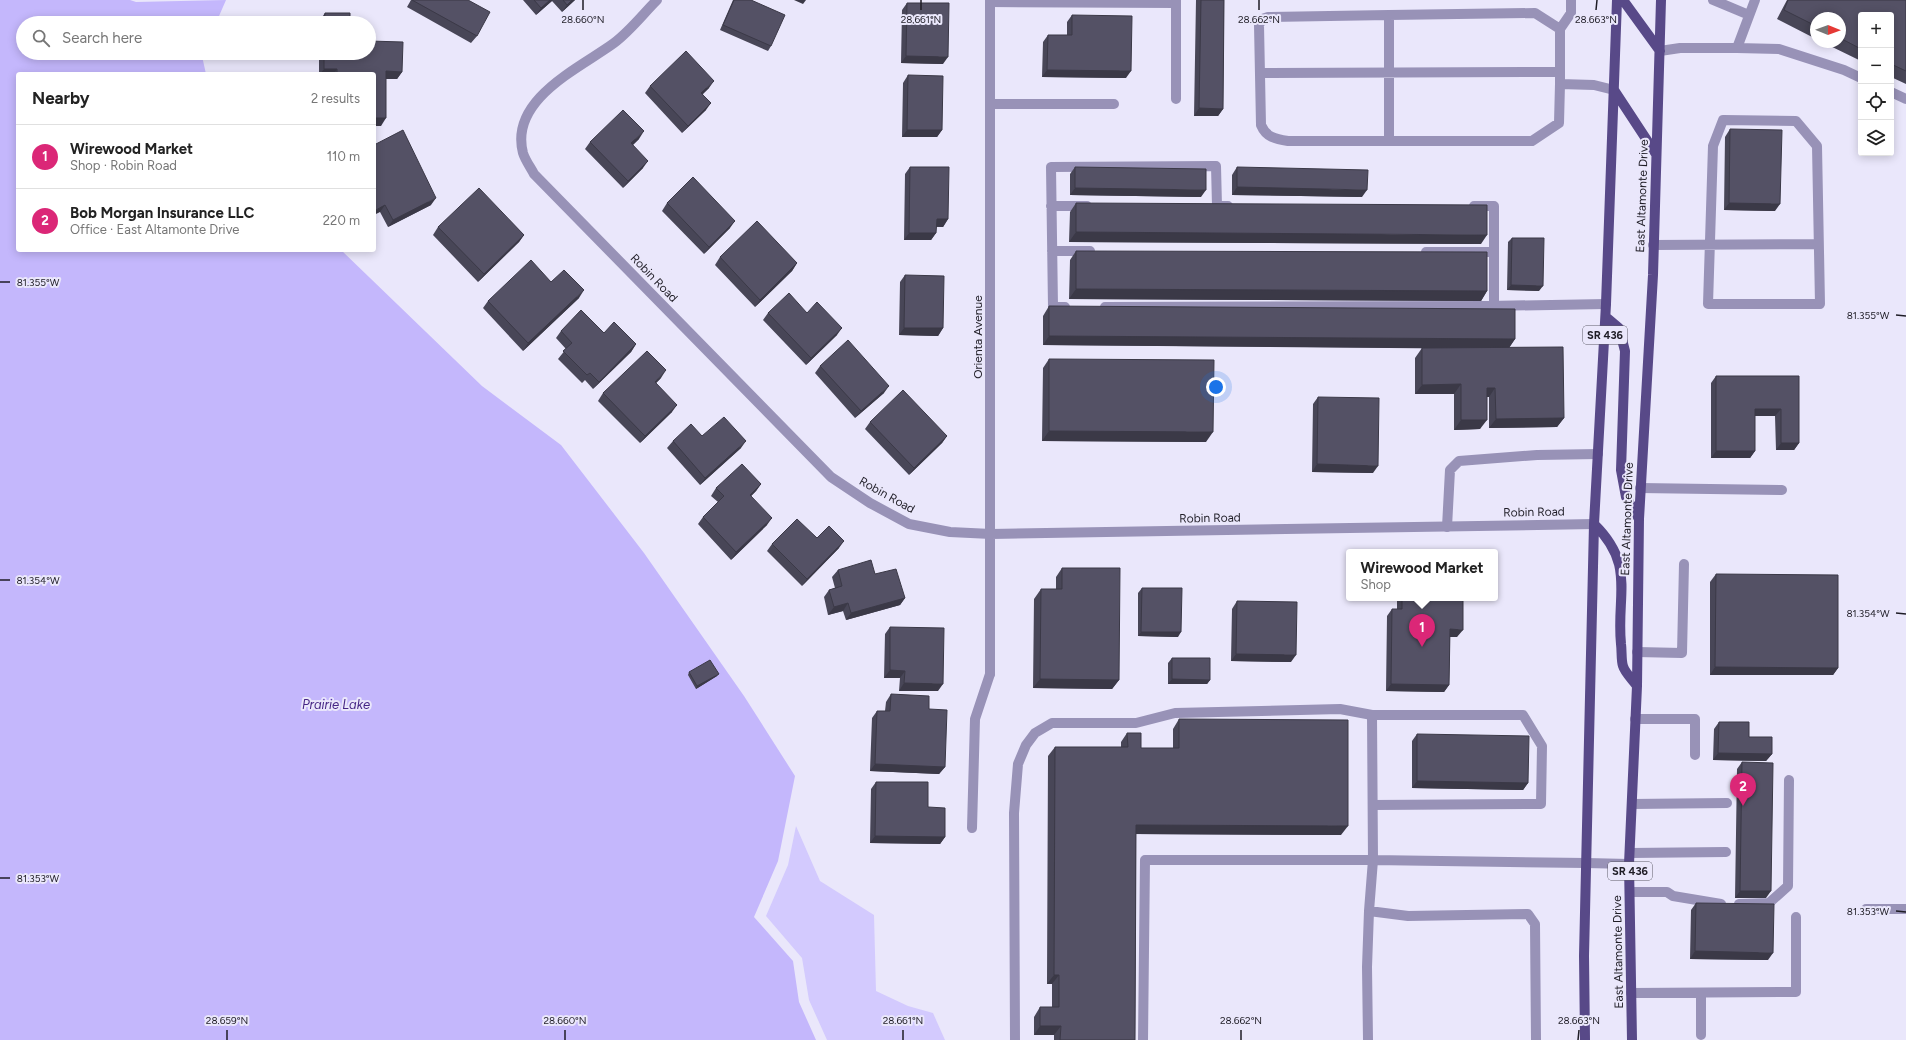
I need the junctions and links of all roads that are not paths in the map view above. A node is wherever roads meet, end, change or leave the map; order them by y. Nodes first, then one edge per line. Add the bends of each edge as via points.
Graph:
1 (657, 0) edge
2 (1571, 0) edge
3 (1617, 0) edge
4 (1623, 0) edge
5 (1661, 0) edge
6 (1714, 0) edge
7 (1754, 0) edge
8 (990, 1) edge
9 (1176, 1) edge
10 (1749, 14) junction
11 (1389, 15) junction
12 (1560, 29) junction
13 (1737, 48) junction
14 (1660, 50) junction
15 (1560, 72) junction
16 (1260, 73) junction
17 (1390, 74) junction
18 (1858, 77) edge
19 (1560, 84) junction
20 (1614, 90) junction
21 (1894, 93) edge
22 (1176, 99) dead end
23 (1906, 99) edge
24 (990, 104) junction
25 (1114, 104) dead end
26 (1389, 141) junction
27 (1656, 154) junction
28 (1051, 206) junction
29 (1099, 206) edge
30 (1240, 206) edge
31 (1462, 206) edge
32 (1711, 244) junction
33 (1818, 244) junction
34 (1654, 245) junction
35 (1052, 251) junction
36 (1099, 251) edge
37 (1415, 252) edge
38 (1494, 252) junction
39 (1606, 304) junction
40 (1494, 306) junction
41 (1076, 307) edge
42 (1092, 307) edge
43 (1606, 317) junction
44 (1598, 454) junction
45 (1640, 488) junction
46 (1782, 490) dead end
47 (1639, 519) junction
48 (1594, 524) junction
49 (1447, 527) junction
50 (991, 534) junction
51 (1684, 564) dead end
52 (1637, 652) junction
53 (1637, 686) junction
54 (1372, 715) junction
55 (1635, 719) junction
56 (1695, 755) dead end
57 (1789, 780) dead end
58 (1726, 803) dead end
59 (1632, 804) junction
60 (1373, 805) junction
61 (972, 828) dead end
62 (1726, 852) dead end
63 (1630, 853) junction
64 (1373, 860) junction
65 (1586, 863) junction
66 (1630, 864) junction
67 (1630, 892) junction
68 (1866, 909) dead end
69 (1906, 909) edge
70 (1368, 911) junction
71 (1796, 917) dead end
72 (1631, 993) junction
73 (1701, 993) junction
74 (1701, 1035) dead end
75 (1015, 1040) edge
76 (1143, 1040) edge
77 (1368, 1040) edge
78 (1536, 1040) edge
79 (1585, 1040) edge
80 (1632, 1040) edge

1 - 50 street, Robin Road via 615,42 546,90 528,112 522,133 523,153 534,174 831,477 870,503 909,524 950,532
2 - 12 street via 1571,13
3 - 20 main road, SR 436
4 - 14 main road
5 - 14 main road, East Altamonte Drive / SR 436
6 - 10 street
7 - 10 street
8 - 9 street
8 - 24 street, Orienta Avenue
9 - 22 street
10 - 13 street
11 - 12 street via 1535,13
11 - 16 street via 1262,19 1259,25
11 - 17 street
12 - 15 street
13 - 14 street
13 - 18 street via 1778,49
14 - 27 main road, East Altamonte Drive / SR 436
15 - 17 street
15 - 19 street
16 - 17 street
16 - 26 street via 1261,125 1264,133 1274,139
17 - 26 street
19 - 20 street via 1594,85
19 - 26 street via 1559,123 1532,141
20 - 27 main road
20 - 39 main road, SR 436
21 - 23 street
24 - 25 street
24 - 50 street, Orienta Avenue
27 - 34 main road, East Altamonte Drive / SR 436
28 - 29 street
28 - 30 street via 1051,166 1216,166 1213,206
28 - 35 street
31 - 38 street via 1494,206
32 - 33 street
32 - 33 street via 1708,304 1820,304
32 - 33 street via 1713,146 1723,120 1796,121 1817,146
32 - 34 street
34 - 45 main road, East Altamonte Drive / SR 436
35 - 36 street
35 - 41 street via 1053,307
37 - 38 street
38 - 40 street
39 - 40 street
39 - 43 main road, SR 436
40 - 42 street
43 - 44 main road, SR 436
43 - 47 main road via 1619,328 1625,351 1621,470 1626,497
44 - 48 main road, SR 436
44 - 49 street via 1537,455 1459,461 1450,470
45 - 46 street
45 - 47 main road, East Altamonte Drive / SR 436
47 - 52 main road, East Altamonte Drive / SR 436
48 - 49 street, Robin Road
48 - 53 main road via 1606,536 1619,562 1622,575 1620,638 1623,666
48 - 65 main road, SR 436
49 - 50 street, Robin Road
50 - 61 street, Orienta Avenue via 990,674 975,719
51 - 52 street via 1682,653
52 - 53 main road, East Altamonte Drive / SR 436
53 - 55 main road, East Altamonte Drive / SR 436
54 - 60 street
54 - 60 street via 1523,715 1542,746 1541,804
54 - 75 street via 1340,710 1175,712 1136,723 1052,723 1035,733 1026,745 1018,764 1014,813
55 - 56 street via 1695,719
55 - 59 main road, East Altamonte Drive / SR 436
57 - 67 street via 1788,886 1769,904 1713,904 1673,896 1667,892
58 - 59 street
59 - 63 main road, East Altamonte Drive / SR 436
60 - 64 street
62 - 63 street
63 - 66 main road, East Altamonte Drive / SR 436
64 - 65 street
64 - 70 street
64 - 76 street via 1145,860
65 - 66 street
65 - 79 main road, SR 436
66 - 67 main road, East Altamonte Drive / SR 436
67 - 72 main road, East Altamonte Drive / SR 436
68 - 69 street
70 - 77 street
70 - 78 street via 1408,916 1528,914 1535,924
71 - 73 street via 1796,992
72 - 73 street
72 - 80 main road, East Altamonte Drive / SR 436
73 - 74 street

